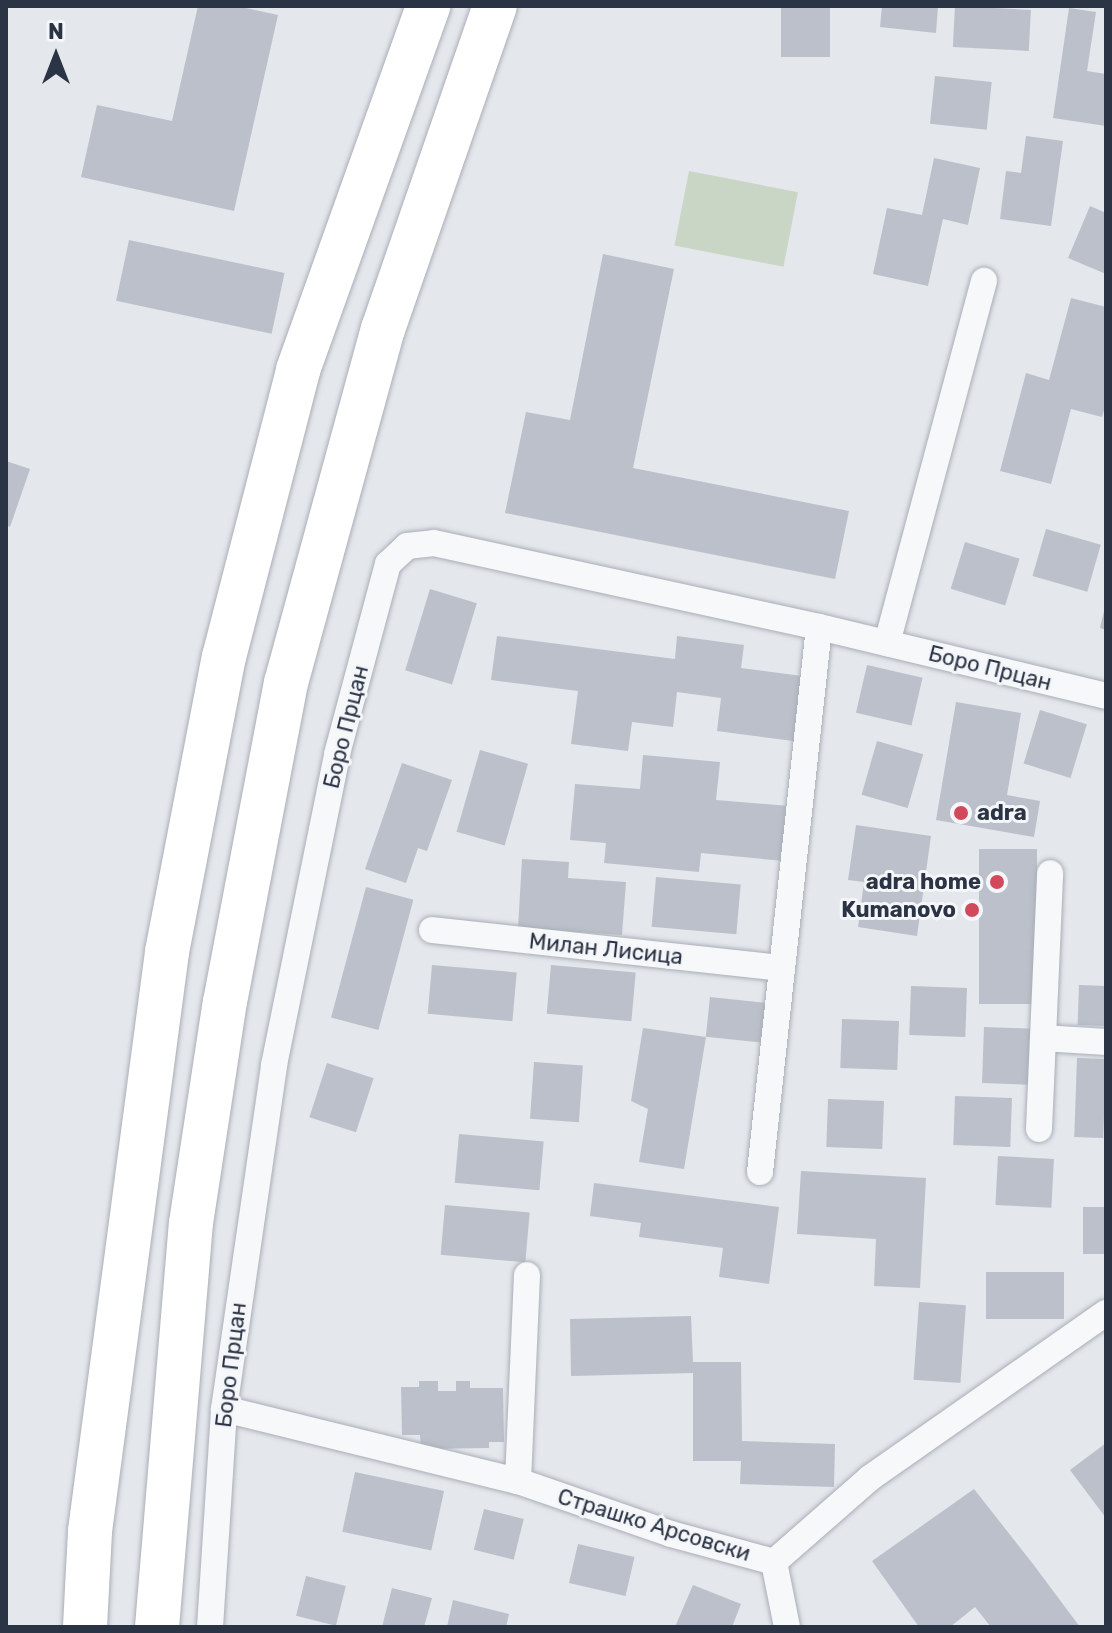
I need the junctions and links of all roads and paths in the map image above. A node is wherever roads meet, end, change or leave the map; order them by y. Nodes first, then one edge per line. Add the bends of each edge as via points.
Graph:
1 (428, 6) edge
2 (495, 6) edge
3 (984, 281) dead end
4 (819, 627) junction
5 (887, 643) junction
6 (1106, 696) edge
7 (1050, 873) dead end
8 (432, 930) dead end
9 (779, 968) junction
10 (1043, 1038) junction
11 (1106, 1042) edge
12 (1039, 1129) dead end
13 (760, 1172) dead end
14 (191, 1223) junction
15 (527, 1275) dead end
16 (1106, 1313) edge
17 (224, 1409) junction
18 (518, 1481) junction
19 (774, 1562) junction
20 (85, 1627) edge
21 (157, 1627) edge
22 (178, 1627) edge
23 (210, 1627) edge
24 (787, 1627) edge

1 - 20 highway via 298,370 224,657 167,952 90,1531
2 - 14 highway via 383,329 286,683 225,1002
3 - 5 street
4 - 5 street, Боро Прцан
4 - 9 street
4 - 17 street, Боро Прцан via 434,543 407,546 388,564 337,754 274,1065
5 - 6 street, Боро Прцан
7 - 10 street
8 - 9 street, Милан Лисица
9 - 13 street
10 - 11 street
10 - 12 street
14 - 21 highway
14 - 22 highway via 201,1312
15 - 18 street
16 - 19 street, Страшко Арсовски via 870,1478
17 - 18 street, Страшко Арсовски
17 - 23 street, Боро Прцан
18 - 19 street, Страшко Арсовски via 671,1534
19 - 24 street

